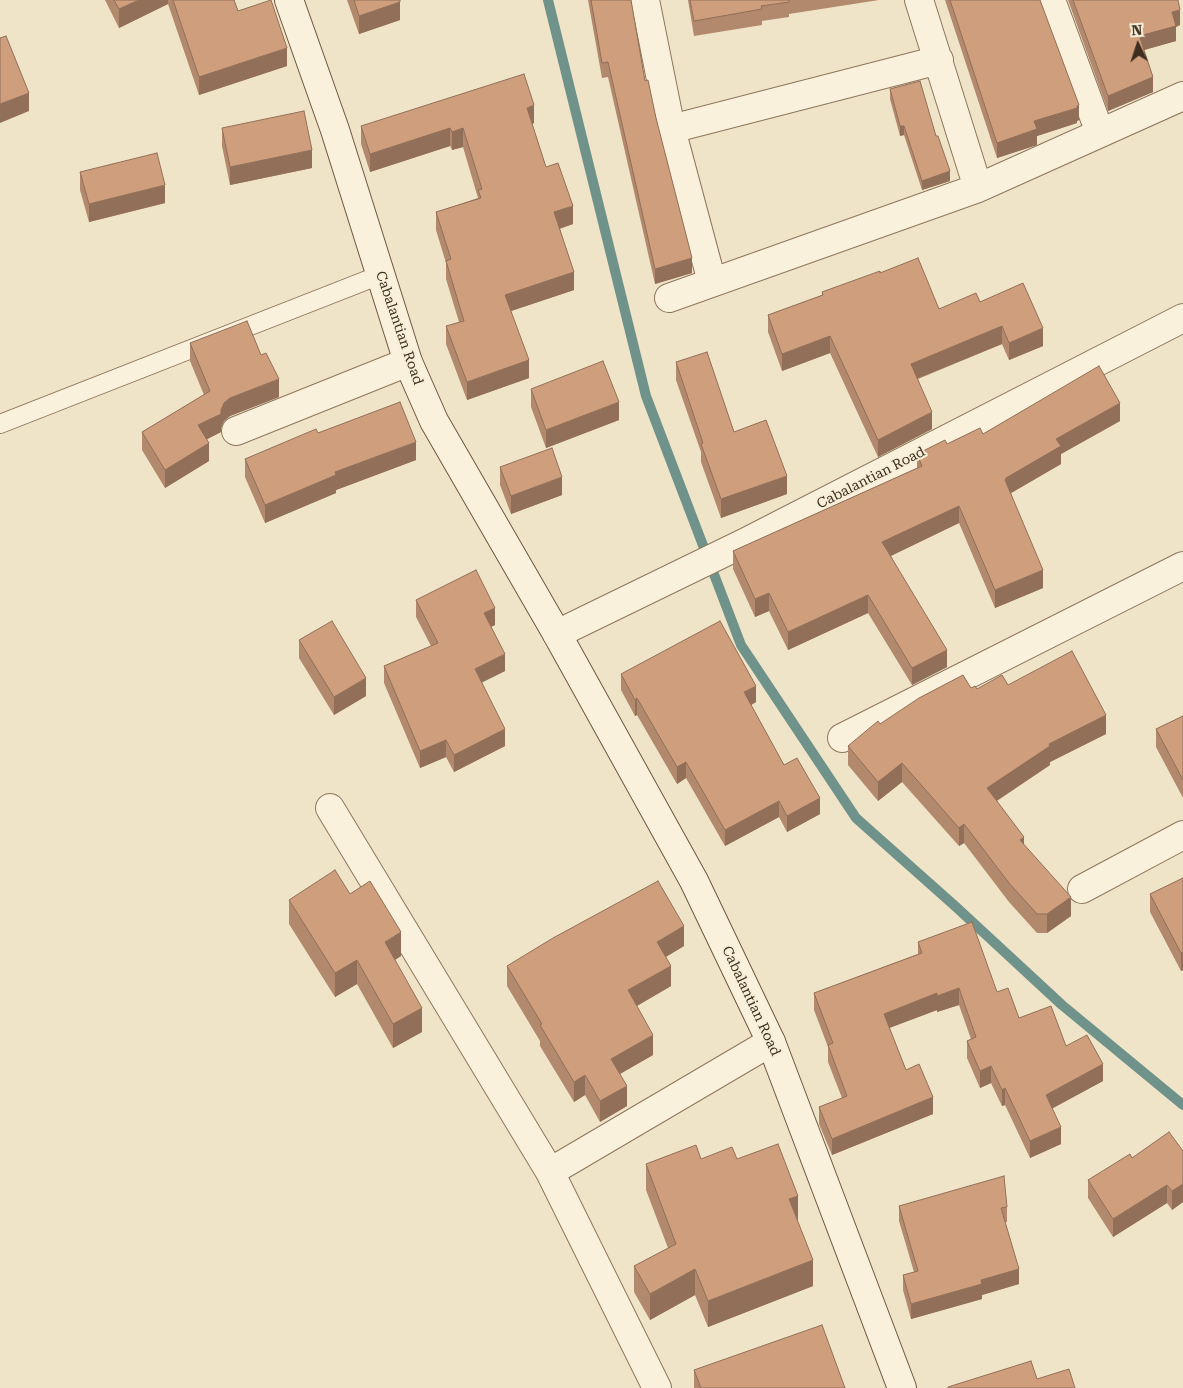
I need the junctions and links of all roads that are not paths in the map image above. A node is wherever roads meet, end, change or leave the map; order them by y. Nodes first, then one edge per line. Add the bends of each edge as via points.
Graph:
1 (289, 0) edge
2 (645, 0) edge
3 (919, 0) edge
4 (1051, 0) edge
5 (939, 60) junction
6 (1183, 96) edge
7 (671, 129) junction
8 (1100, 133) junction
9 (978, 188) junction
10 (380, 276) junction
11 (712, 282) junction
12 (668, 298) dead end
13 (1183, 318) edge
14 (408, 362) junction
15 (0, 424) edge
16 (236, 431) dead end
17 (1183, 566) edge
18 (557, 634) junction
19 (842, 738) dead end
20 (330, 808) dead end
21 (1183, 835) edge
22 (1082, 889) dead end
23 (771, 1042) junction
24 (550, 1172) junction
25 (657, 1388) edge
26 (902, 1388) edge

1 - 10 street, Cabalantian Road via 335,130
2 - 7 street
3 - 5 street
4 - 8 street
5 - 7 street
5 - 9 street
6 - 8 street
7 - 11 street
8 - 9 street
9 - 11 street
10 - 14 street, Cabalantian Road
10 - 15 lane
11 - 12 street
13 - 18 street, Cabalantian Road via 746,542
14 - 16 street
14 - 18 street, Cabalantian Road via 434,421
17 - 19 street
18 - 23 street, Cabalantian Road via 694,882
20 - 24 street
21 - 22 street
23 - 24 street
23 - 26 street, Cabalantian Road
24 - 25 street

